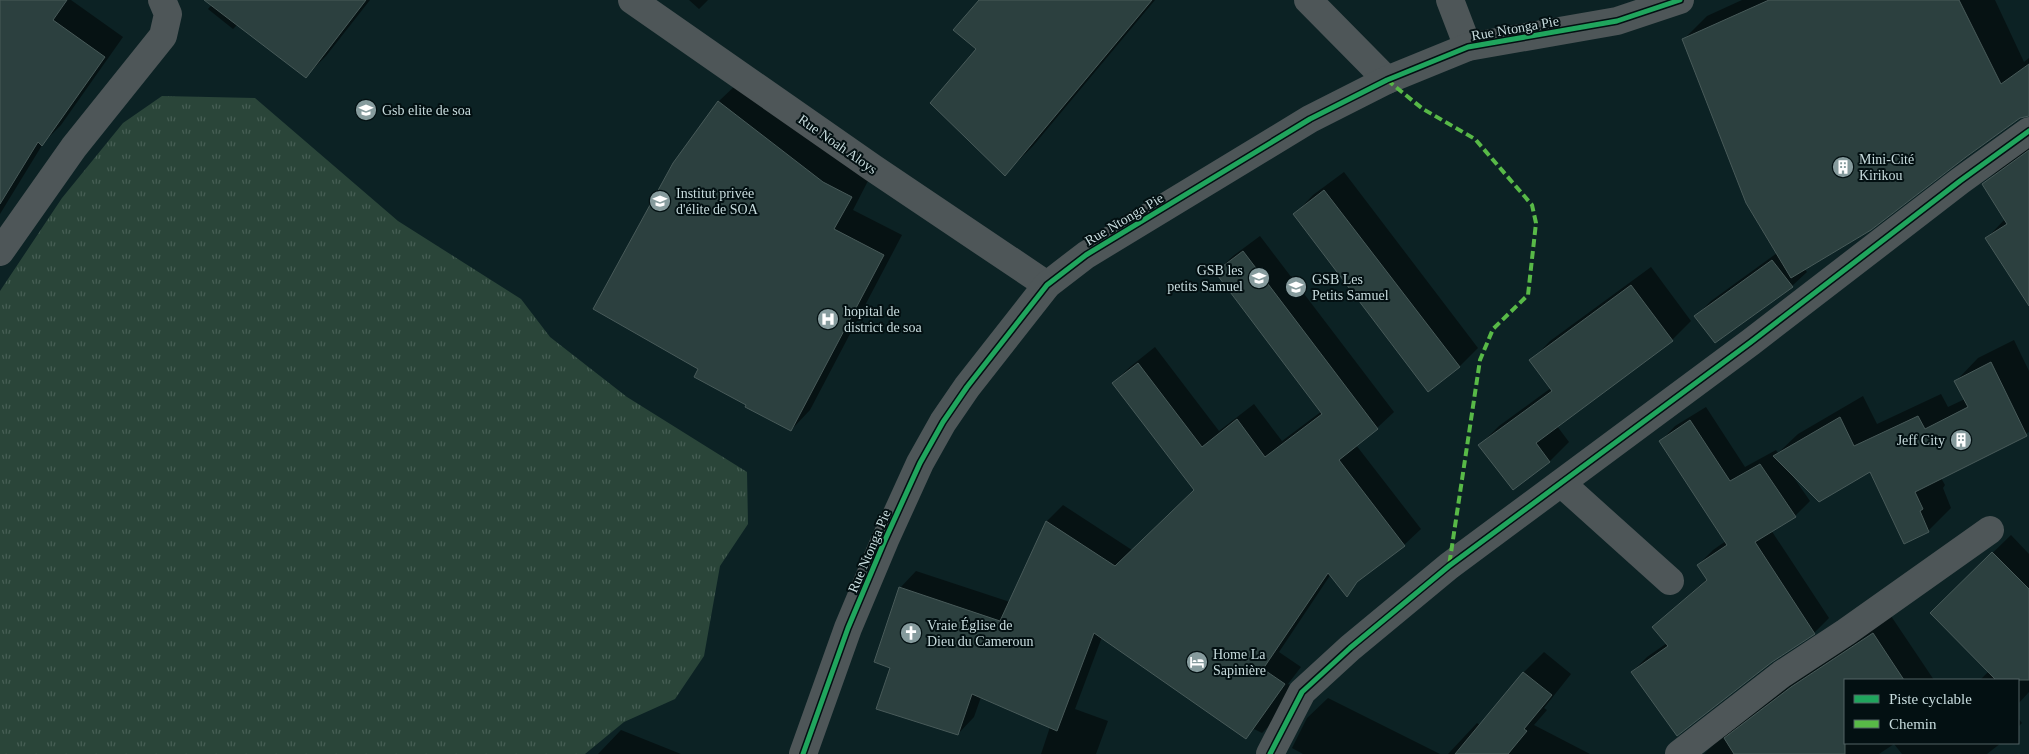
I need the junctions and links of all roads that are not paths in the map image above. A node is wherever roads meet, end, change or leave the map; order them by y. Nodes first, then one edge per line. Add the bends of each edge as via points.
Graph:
1 (162, 0) edge
2 (632, 0) edge
3 (1308, 0) edge
4 (1450, 0) edge
5 (1680, 0) edge
6 (1468, 47) junction
7 (1387, 80) junction
8 (2029, 131) edge
9 (0, 252) edge
10 (1047, 285) junction
11 (1561, 483) junction
12 (1990, 530) dead end
13 (1670, 581) dead end
14 (802, 754) edge
15 (1270, 754) edge
16 (1679, 754) edge

1 - 9 street via 168,14 163,36 74,147
2 - 10 street, Rue Noah Aloys
3 - 7 street
4 - 6 street
5 - 6 street, Rue Ntonga Pie via 1617,21
6 - 7 street, Rue Ntonga Pie
7 - 10 street, Rue Ntonga Pie via 1302,124 1086,255
8 - 11 street
10 - 14 street, Rue Ntonga Pie via 967,387 920,463 848,628
11 - 13 street
11 - 15 street via 1449,566 1309,685 1302,692
12 - 16 street via 1782,674

